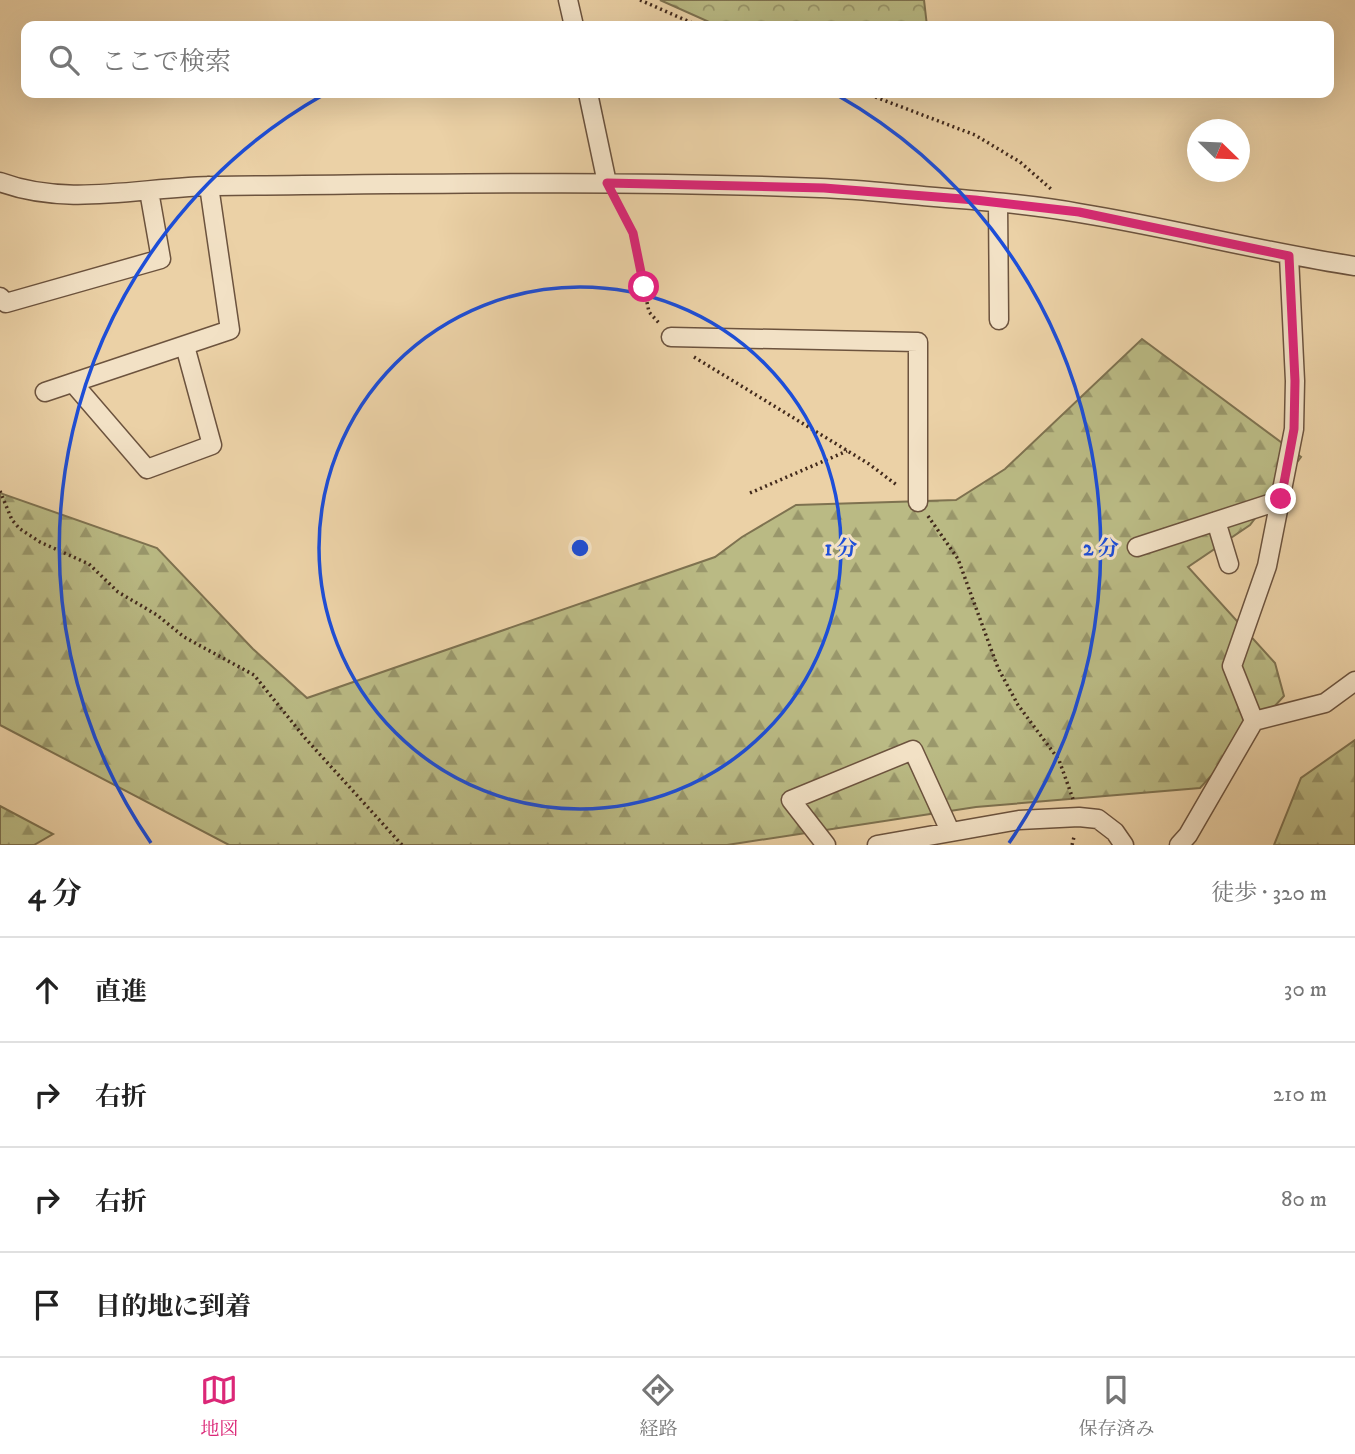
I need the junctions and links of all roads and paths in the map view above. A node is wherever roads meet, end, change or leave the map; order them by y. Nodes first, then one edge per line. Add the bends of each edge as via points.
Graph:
1 (568, 0) edge
2 (640, 0) edge
3 (574, 21) edge
4 (688, 21) edge
5 (589, 98) edge
6 (878, 98) edge
7 (0, 182) edge
8 (607, 183) junction
9 (209, 186) junction
10 (149, 191) junction
11 (998, 203) junction
12 (1079, 212) junction
13 (1289, 256) junction
14 (1355, 267) edge
15 (0, 297) edge
16 (999, 320) dead end
17 (671, 337) junction
18 (186, 346) junction
19 (73, 383) junction
20 (45, 392) dead end
21 (847, 451) junction
22 (0, 491) edge
23 (750, 493) dead end
24 (1281, 499) junction
25 (918, 502) junction
26 (1216, 521) junction
27 (1137, 547) dead end
28 (1229, 564) dead end
29 (1355, 681) edge
30 (1254, 721) junction
31 (1079, 817) junction
32 (950, 831) junction
33 (899, 843) edge
34 (402, 845) edge
35 (826, 845) edge
36 (877, 845) edge
37 (1124, 845) edge
38 (1179, 845) edge

1 - 3 street
2 - 4 path
5 - 8 street
6 - 12 path via 975,135 1020,162
7 - 10 street via 53,194
8 - 9 street
8 - 11 street via 824,188
8 - 17 path via 633,233 649,312
9 - 10 street
9 - 18 street via 230,330
10 - 15 street via 161,259 6,303
11 - 12 street
11 - 16 street
12 - 13 street
13 - 14 street
13 - 24 street via 1294,429
17 - 21 path via 681,349 733,383
17 - 25 street via 918,342
18 - 19 street
18 - 19 street via 212,445 147,469
19 - 20 street
21 - 23 path
21 - 25 path
22 - 34 path via 20,529 89,564 118,592 184,637 254,675 304,738
24 - 26 street
24 - 30 street via 1267,566 1232,666
25 - 31 path via 958,559 998,668 1018,705 1059,760
26 - 27 street
26 - 28 street
29 - 30 street via 1325,703
30 - 38 street
31 - 32 street
31 - 37 street via 1098,820
32 - 33 street
32 - 35 street via 913,750 792,800
33 - 36 street

